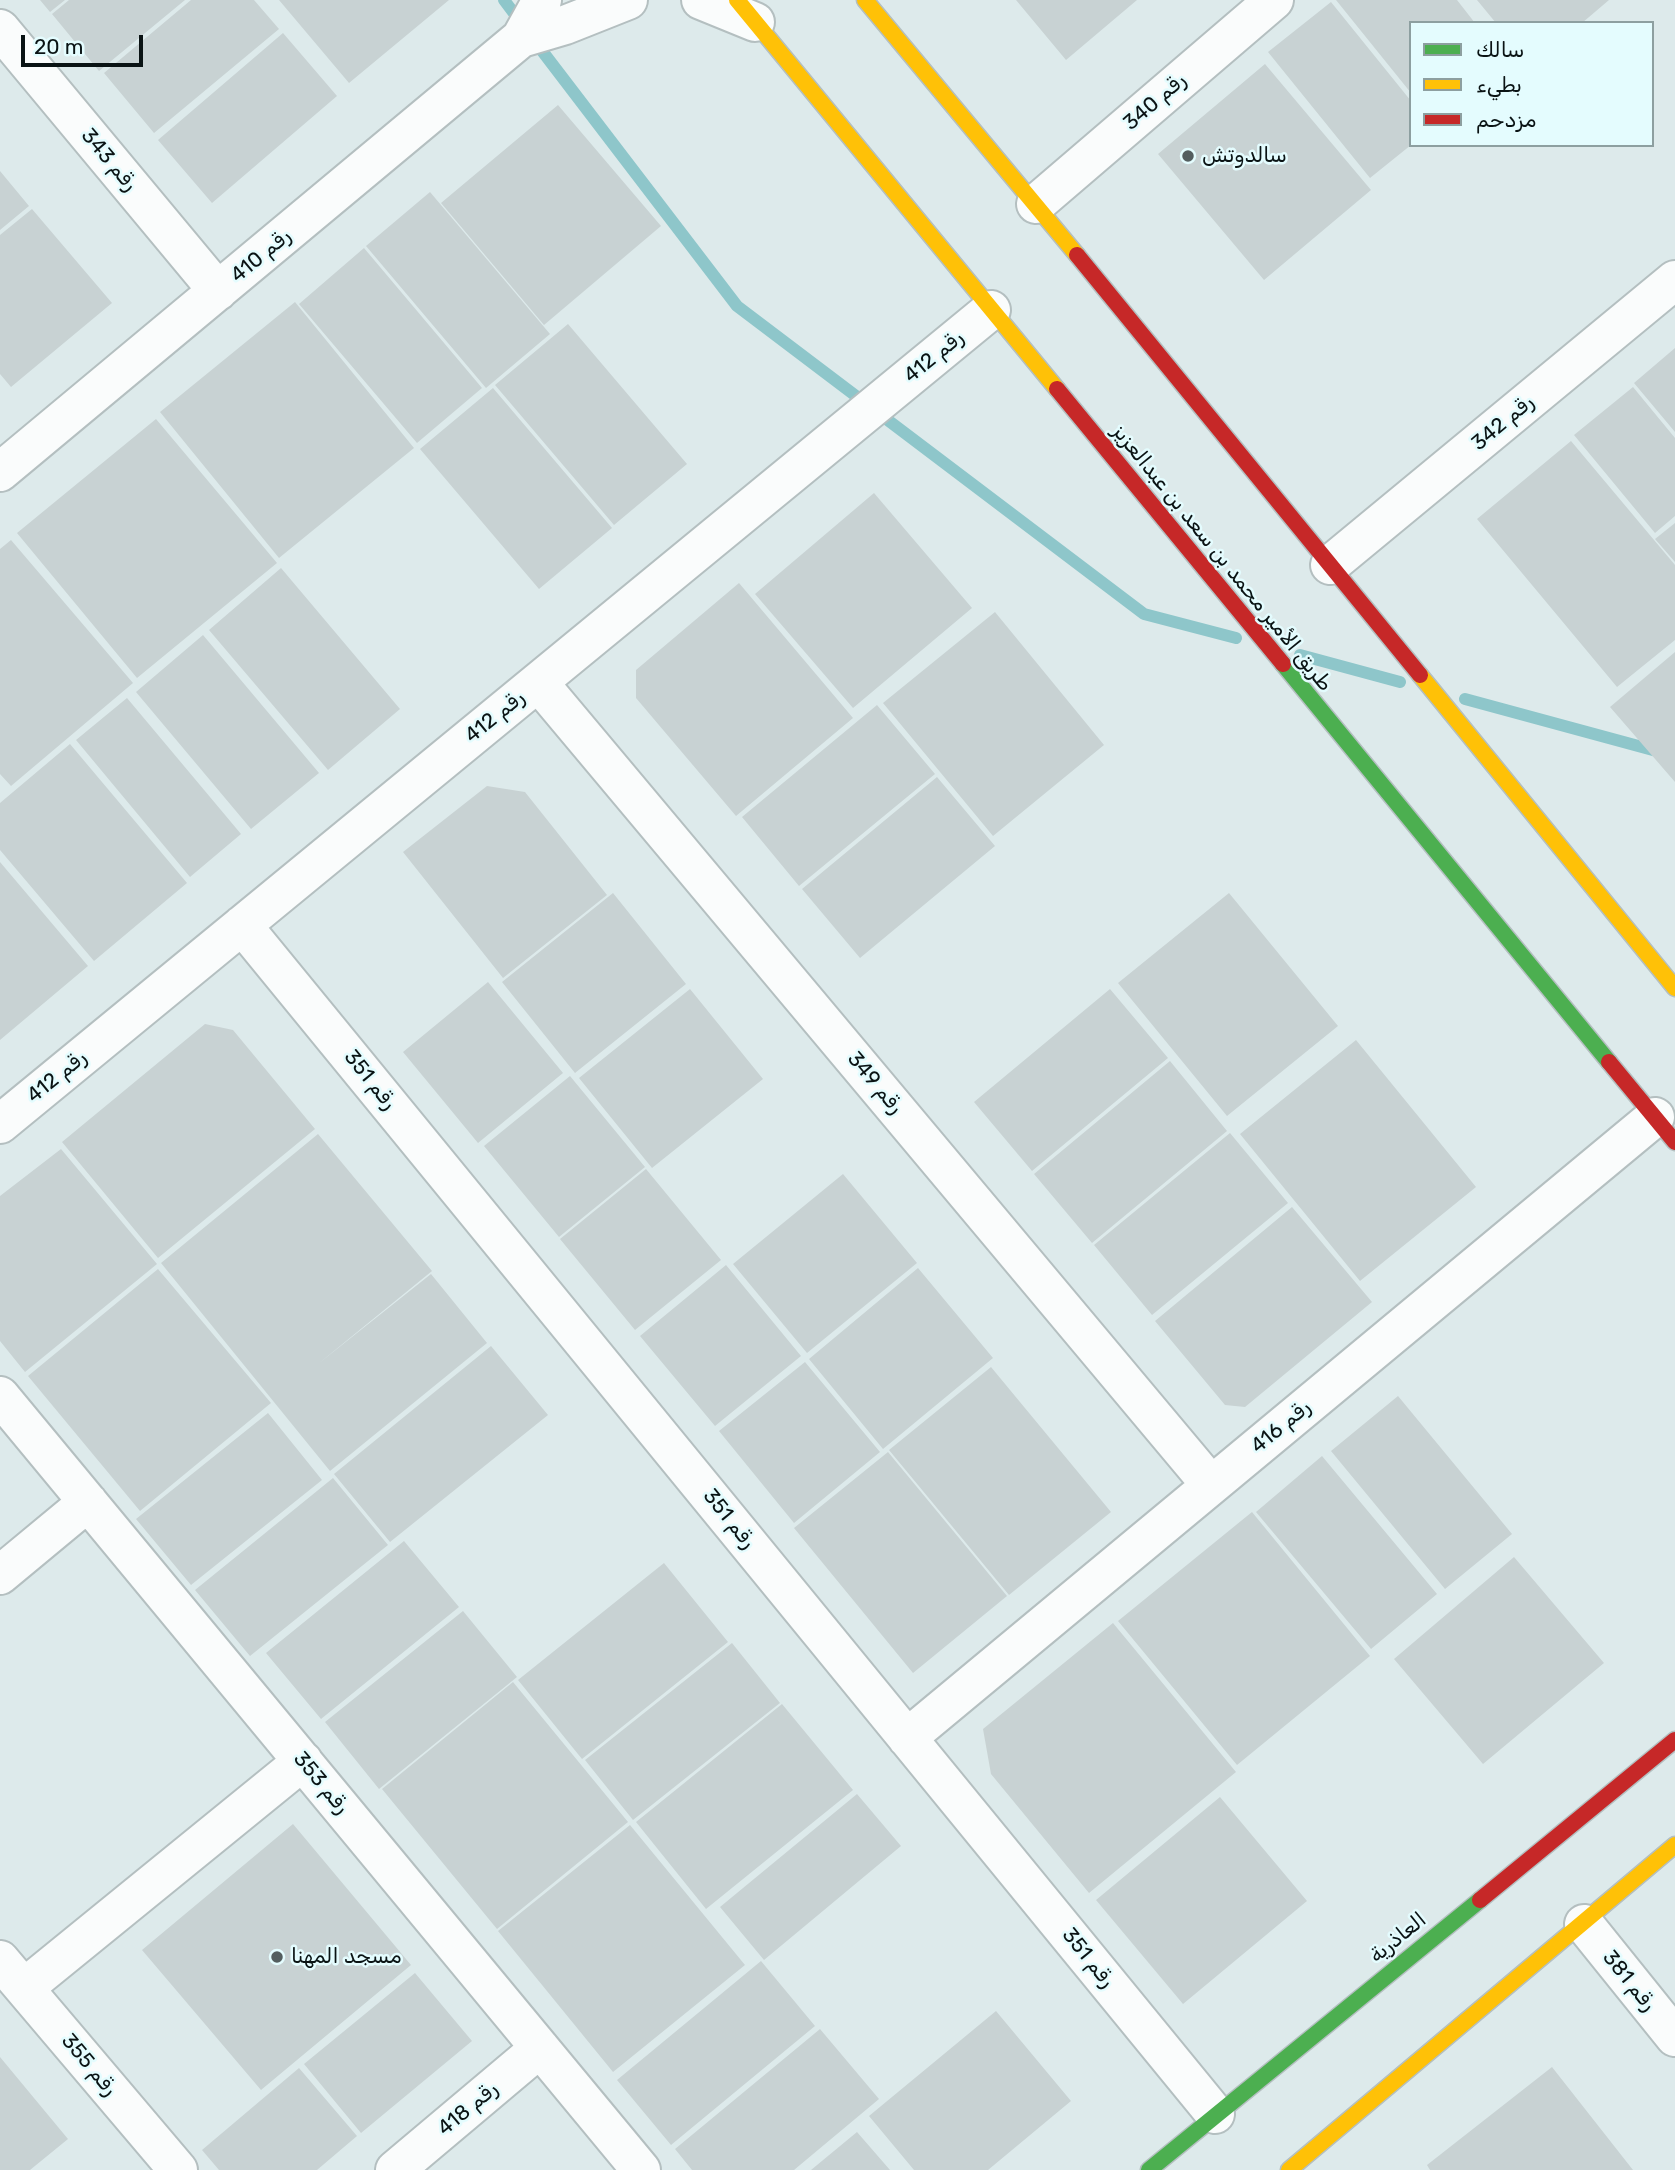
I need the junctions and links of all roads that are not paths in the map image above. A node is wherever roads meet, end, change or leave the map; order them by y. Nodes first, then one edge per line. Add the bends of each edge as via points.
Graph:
1 (542, 0) edge
2 (628, 0) edge
3 (701, 0) edge
4 (864, 0) edge
5 (1274, 0) edge
6 (746, 11) edge
7 (0, 29) edge
8 (521, 38) junction
9 (1036, 204) junction
10 (1675, 280) edge
11 (218, 291) junction
12 (991, 310) junction
13 (0, 472) edge
14 (1330, 565) junction
15 (538, 682) junction
16 (242, 925) junction
17 (1675, 988) edge
18 (0, 1124) edge
19 (1665, 1129) edge
20 (0, 1396) edge
21 (1212, 1485) junction
22 (88, 1502) junction
23 (0, 1575) edge
24 (907, 1738) junction
25 (1675, 1740) edge
26 (303, 1761) junction
27 (1675, 1845) edge
28 (1584, 1924) junction
29 (12, 1974) edge
30 (1675, 2037) edge
31 (540, 2048) junction
32 (1215, 2114) junction
33 (178, 2170) edge
34 (395, 2170) edge
35 (641, 2170) edge
36 (1149, 2170) edge
37 (1289, 2170) edge

1 - 8 street
2 - 8 street
3 - 6 street
4 - 9 main road
5 - 9 street, رقم 340
6 - 12 main road, طريق الأمير محمد بن سعد بن عبدالعزيز
7 - 11 street, رقم 343
8 - 11 street, رقم 410
9 - 14 main road
10 - 14 street, رقم 342
11 - 13 street, رقم 410
12 - 15 street, رقم 412
12 - 19 main road, طريق الأمير محمد بن سعد بن عبدالعزيز
14 - 17 main road
15 - 16 street, رقم 412
15 - 21 street, رقم 349
16 - 18 street, رقم 412
16 - 24 street, رقم 351
19 - 21 street, رقم 416
20 - 22 street, رقم 353
21 - 24 street, رقم 416
22 - 23 street
22 - 26 street, رقم 353
24 - 32 street, رقم 351
25 - 32 main road, العاذرية
26 - 29 street
26 - 31 street, رقم 353
27 - 28 main road
28 - 30 street, رقم 381
28 - 37 main road
29 - 33 street, رقم 355
31 - 34 street, رقم 418
31 - 35 street, رقم 353
32 - 36 main road, العاذرية

